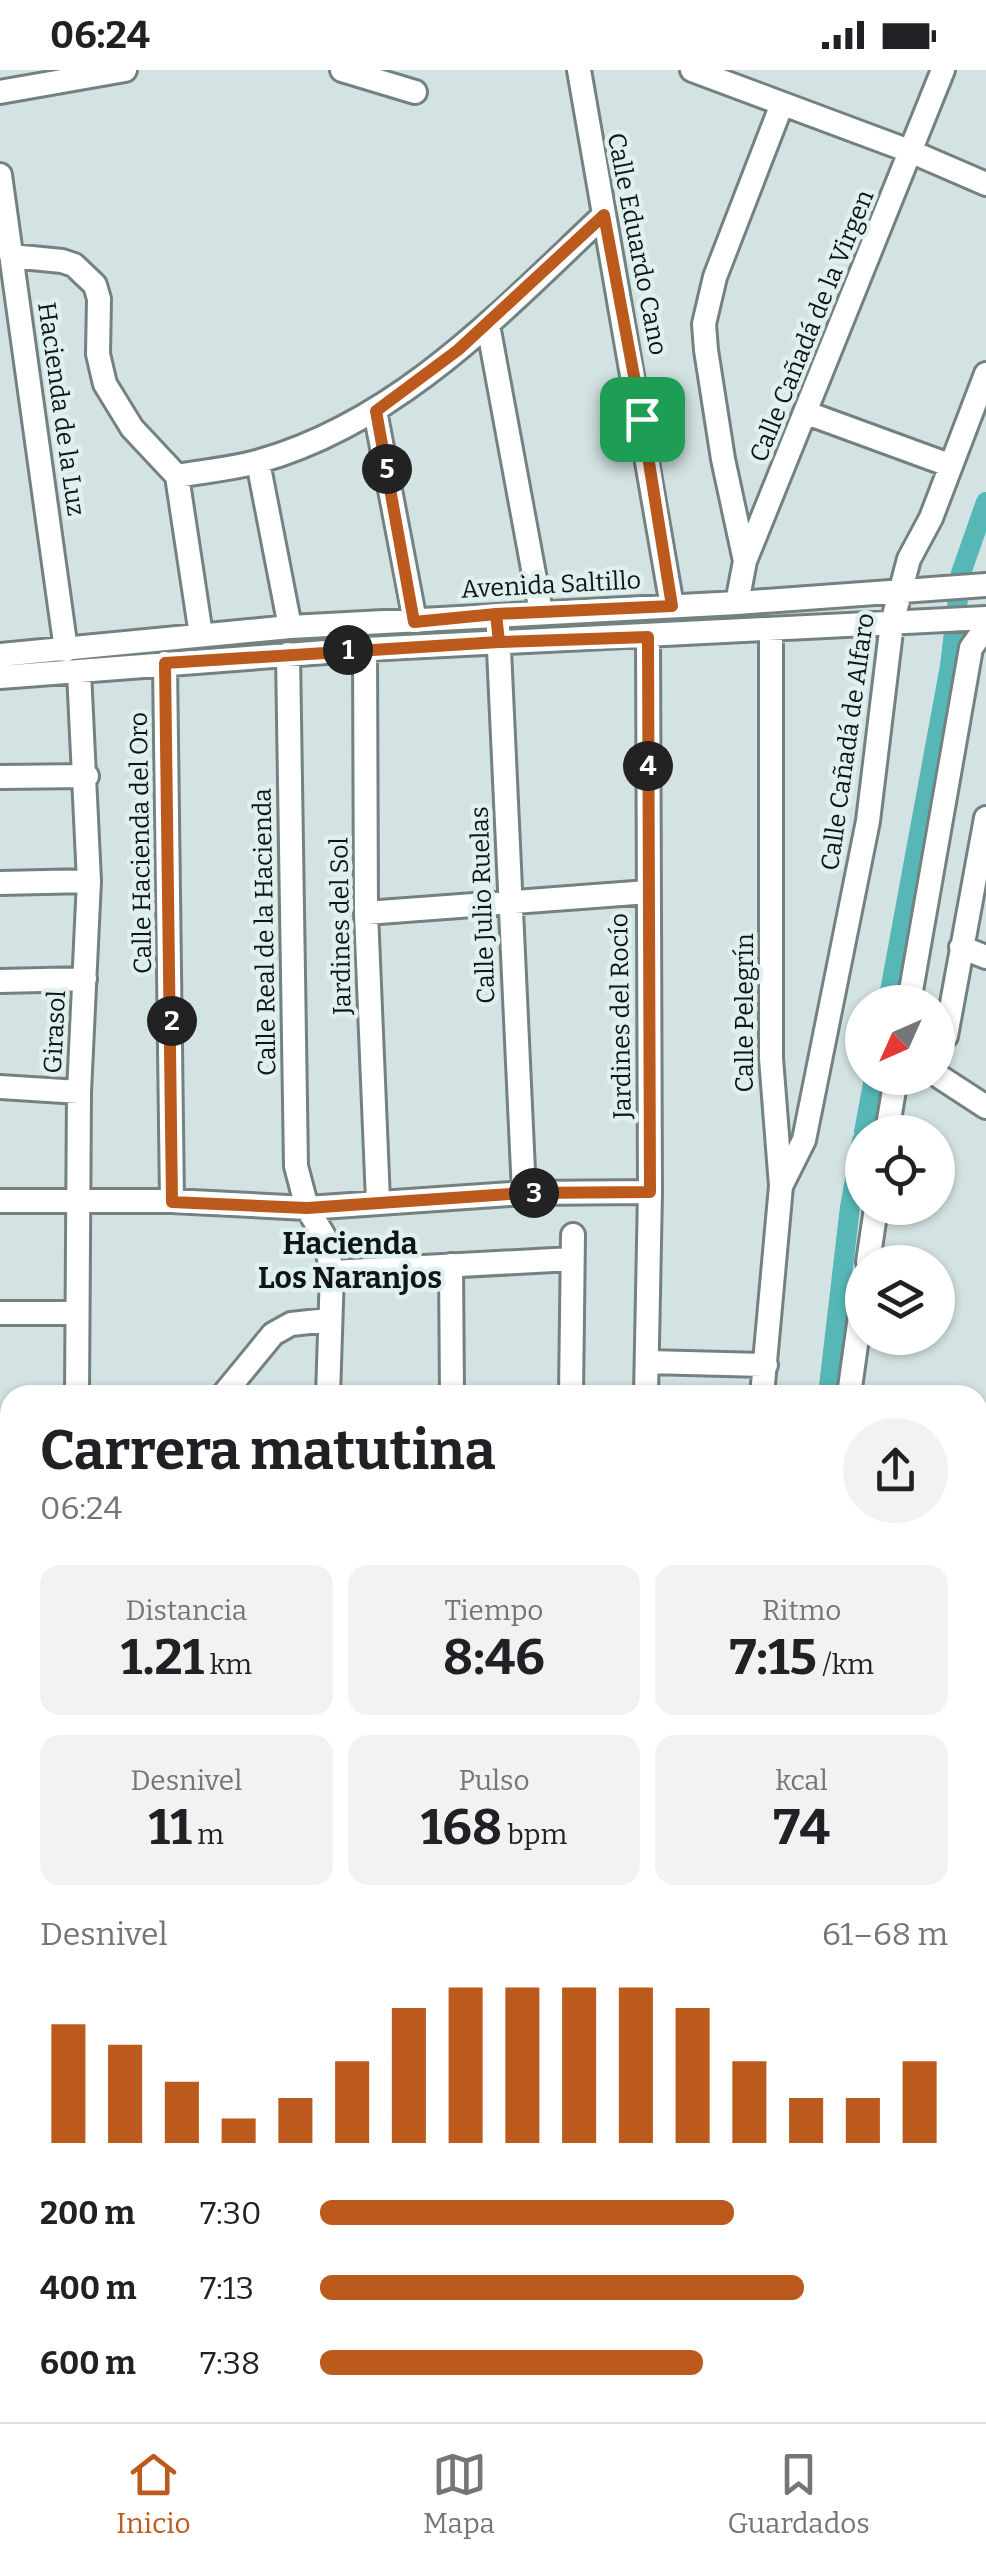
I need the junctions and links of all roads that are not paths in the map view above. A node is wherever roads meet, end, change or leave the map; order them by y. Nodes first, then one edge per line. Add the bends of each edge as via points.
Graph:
1 (125, 70) edge
2 (342, 70) edge
3 (579, 70) edge
4 (692, 70) edge
5 (943, 70) edge
6 (0, 92) edge
7 (415, 92) dead end
8 (782, 104) junction
9 (912, 152) junction
10 (0, 174) edge
11 (986, 184) edge
12 (604, 215) junction
13 (11, 256) junction
14 (488, 325) junction
15 (986, 374) edge
16 (376, 411) junction
17 (806, 413) junction
18 (258, 462) junction
19 (949, 465) junction
20 (177, 476) junction
21 (745, 561) junction
22 (980, 585) edge
23 (908, 591) junction
24 (737, 604) junction
25 (672, 606) junction
26 (541, 612) junction
27 (496, 614) junction
28 (414, 622) junction
29 (900, 622) junction
30 (978, 622) edge
31 (290, 627) junction
32 (771, 629) junction
33 (202, 635) junction
34 (648, 637) junction
35 (499, 642) junction
36 (365, 649) junction
37 (66, 650) junction
38 (288, 654) junction
39 (0, 655) edge
40 (165, 663) junction
41 (80, 672) junction
42 (0, 676) edge
43 (86, 776) junction
44 (0, 777) edge
45 (986, 818) edge
46 (89, 881) junction
47 (0, 883) edge
48 (648, 892) junction
49 (510, 902) junction
50 (366, 913) junction
51 (962, 946) junction
52 (986, 957) edge
53 (85, 979) junction
54 (0, 980) edge
55 (912, 985) edge
56 (955, 985) edge
57 (955, 1086) edge
58 (0, 1087) edge
59 (79, 1092) junction
60 (986, 1107) edge
61 (781, 1186) junction
62 (650, 1192) junction
63 (524, 1193) junction
64 (0, 1201) edge
65 (378, 1201) junction
66 (78, 1202) junction
67 (172, 1202) junction
68 (307, 1208) junction
69 (451, 1266) junction
70 (332, 1272) junction
71 (0, 1313) edge
72 (78, 1313) junction
73 (328, 1320) junction
74 (855, 1355) edge
75 (648, 1362) junction
76 (766, 1366) junction
77 (77, 1385) edge
78 (231, 1385) edge
79 (328, 1385) edge
80 (452, 1385) edge
81 (571, 1385) edge
82 (647, 1385) edge
83 (763, 1385) edge
84 (851, 1385) edge

1 - 6 street
2 - 7 street
3 - 12 street, Calle Eduardo Cano
4 - 8 street
5 - 9 street, Calle Cañadá de la Virgen
8 - 9 street
8 - 21 street via 715,277 704,324
9 - 11 street
9 - 17 street, Calle Cañadá de la Virgen
10 - 13 street, Hacienda de la Luz
12 - 14 street
12 - 25 street, Calle Eduardo Cano
13 - 20 street via 74,265 95,285 105,384 132,428
13 - 37 street, Hacienda de la Luz
14 - 16 street
14 - 26 street
15 - 19 street, Calle Cañadá de Alfaro
16 - 18 street
16 - 28 street
17 - 19 street
17 - 21 street, Calle Cañadá de la Virgen
18 - 20 street
18 - 31 street
19 - 23 street, Calle Cañadá de Alfaro via 909,559
20 - 33 street
21 - 24 street, Calle Cañadá de la Virgen
22 - 23 street, Avenida Saltillo
23 - 24 street, Avenida Saltillo
23 - 29 street, Calle Cañadá de Alfaro
24 - 25 street, Avenida Saltillo
25 - 26 street, Avenida Saltillo
26 - 27 street, Avenida Saltillo
27 - 28 street, Avenida Saltillo
27 - 35 street, Calle Julio Ruelas
28 - 31 street, Avenida Saltillo
29 - 30 street
29 - 32 street
29 - 61 street, Calle Cañadá de Alfaro via 804,1140
30 - 55 street
31 - 33 street, Avenida Saltillo
32 - 34 street
32 - 61 street, Calle Pelegrín via 770,1058
33 - 37 street, Avenida Saltillo
34 - 35 street
34 - 48 street, Jardines del Rocío
35 - 36 street
35 - 49 street, Calle Julio Ruelas
36 - 38 street
36 - 50 street, Jardines del Sol
37 - 39 street, Avenida Saltillo
38 - 40 street
38 - 68 street, Calle Real de la Hacienda via 296,1166
40 - 41 street
40 - 67 street, Calle Hacienda del Oro
41 - 42 street
41 - 43 street, Girasol
43 - 44 street
43 - 46 street, Girasol
45 - 51 street
46 - 47 street
46 - 53 street, Girasol
48 - 49 street
48 - 62 street, Jardines del Rocío
49 - 50 street
49 - 63 street, Calle Julio Ruelas
50 - 65 street, Jardines del Sol
51 - 52 street
51 - 56 street
53 - 54 street
53 - 59 street, Girasol
57 - 60 street
58 - 59 street
59 - 66 street, Girasol
61 - 76 street, Calle Pelegrín
62 - 63 street
62 - 75 street, Jardines del Rocío
63 - 65 street
64 - 66 street
65 - 68 street
66 - 67 street
66 - 72 street, Girasol
67 - 68 street
68 - 70 street, Calle Real de la Hacienda via 324,1236
69 - 70 street
69 - 80 street
69 - 81 street via 572,1247
70 - 73 street
71 - 72 street
72 - 77 street, Girasol
73 - 78 street via 290,1324 273,1334
73 - 79 street
74 - 84 street
75 - 76 street
75 - 82 street, Jardines del Rocío
76 - 83 street, Calle Pelegrín

